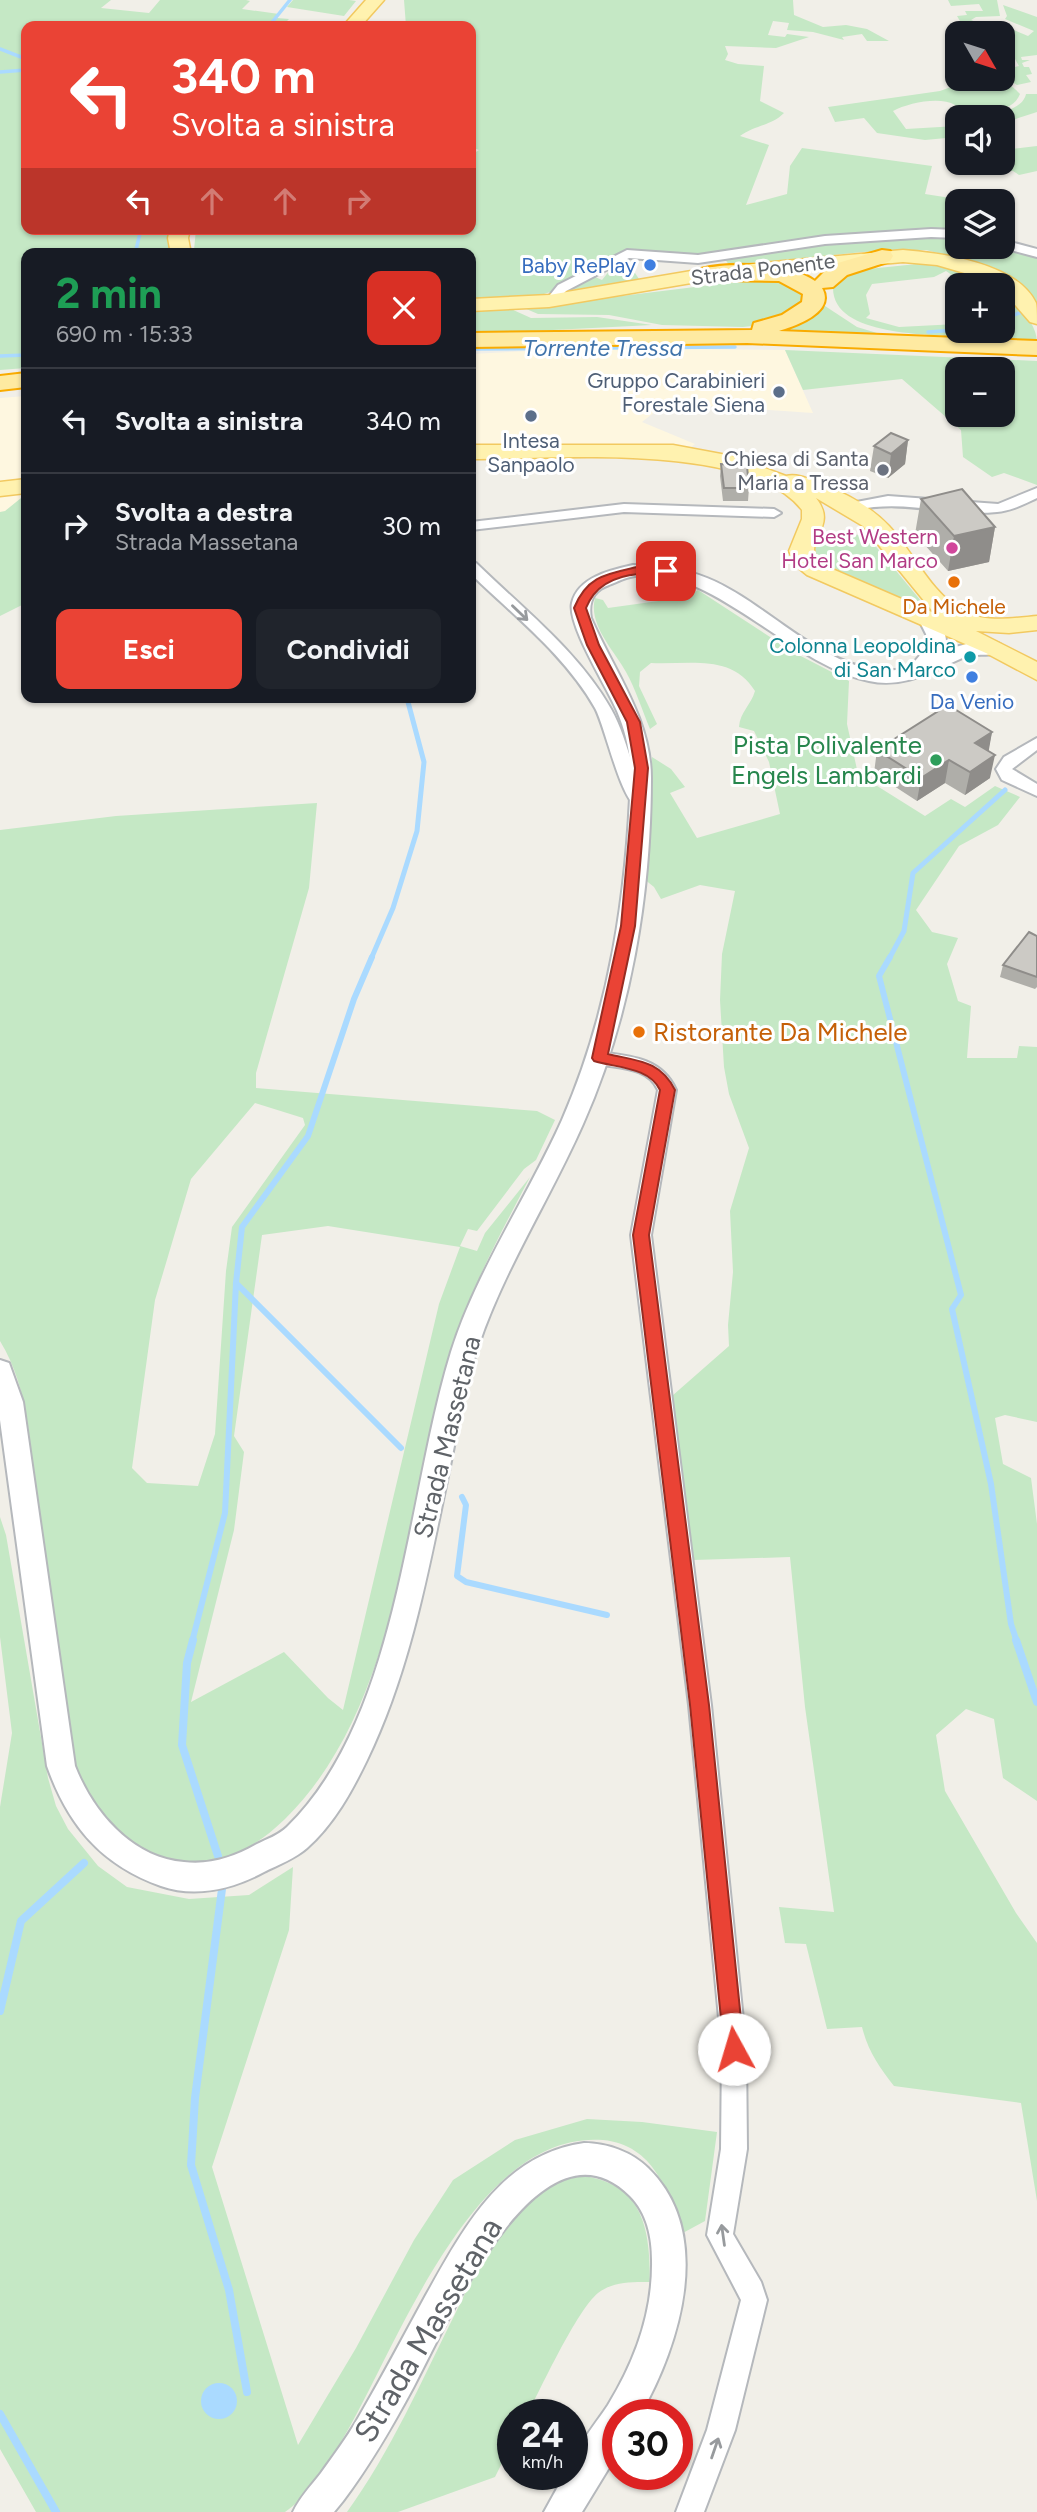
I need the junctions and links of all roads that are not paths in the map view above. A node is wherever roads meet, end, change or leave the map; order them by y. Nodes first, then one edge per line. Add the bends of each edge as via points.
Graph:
1 (375, 0) edge
2 (356, 21) edge
3 (945, 234) edge
4 (1015, 247) edge
5 (1037, 253) edge
6 (881, 256) joint
7 (709, 274) joint
8 (823, 295) junction
9 (558, 300) junction
10 (476, 305) edge
11 (1037, 318) edge
12 (670, 335) junction
13 (476, 340) edge
14 (1006, 346) junction
15 (476, 348) edge
16 (1034, 353) edge
17 (21, 372) edge
18 (0, 374) edge
19 (21, 381) edge
20 (0, 383) edge
21 (476, 452) edge
22 (773, 477) junction
23 (21, 479) edge
24 (0, 481) edge
25 (21, 487) edge
26 (0, 489) edge
27 (1037, 492) edge
28 (845, 504) junction
29 (813, 509) junction
30 (774, 513) dead end
31 (476, 525) edge
32 (803, 542) junction
33 (889, 544) junction
34 (476, 571) edge
35 (927, 618) junction
36 (1031, 621) edge
37 (995, 648) junction
38 (1035, 670) edge
39 (916, 671) junction
40 (1037, 743) edge
41 (1037, 790) edge
42 (640, 804) junction
43 (599, 1058) junction
44 (0, 1370) edge
45 (630, 2399) edge
46 (602, 2446) edge
47 (311, 2512) edge
48 (562, 2512) edge
49 (690, 2512) edge

1 - 2 main road
3 - 9 street via 825,240 698,259 627,254 562,288
4 - 5 street
6 - 8 highway via 839,270
6 - 11 main road via 931,258 1000,279
7 - 8 highway via 783,276
7 - 9 main road, Strada Ponente
8 - 12 highway via 800,315 772,326
8 - 14 highway via 894,334
9 - 10 main road, Strada Ponente
12 - 13 highway
12 - 14 highway
14 - 16 highway
15 - 16 highway via 724,343
17 - 18 highway
19 - 20 highway
21 - 22 main road via 682,453 724,460
22 - 28 main road
22 - 29 main road
23 - 24 main road
25 - 26 main road
27 - 28 street via 998,508 902,499
28 - 29 main road
28 - 33 main road via 877,527
29 - 32 main road via 814,522
30 - 31 street via 624,508
32 - 33 main road via 823,530 845,527 868,531
32 - 35 main road via 802,556 814,570
33 - 36 main road via 942,610 981,625
34 -> 42 street via 587,684 612,726 629,786
35 - 37 main road
35 - 39 street via 938,647
37 - 38 main road
37 - 39 street, Strada Massetana via 965,651
39 - 42 street, Strada Massetana via 879,677 839,666 741,604 672,572 637,570 601,580 584,595 580,614 636,729 642,768
40 - 41 street via 1004,769 1008,776
42 - 43 street, Strada Massetana via 626,938
43 - 44 street, Strada Massetana via 553,1166 465,1348 402,1630 370,1723 346,1773 319,1812 289,1844 263,1862 210,1876 166,1874 112,1846 75,1802 61,1766 24,1487
49 -> 43 street via 721,2430 754,2301 720,2235 734,2149 734,2049 700,1705 643,1262 643,1214 667,1090 661,1078 646,1068
45 - 47 street, Strada Massetana via 661,2326 667,2277 665,2229 638,2179 605,2161 579,2160 528,2182 488,2224 349,2464
46 - 48 street

